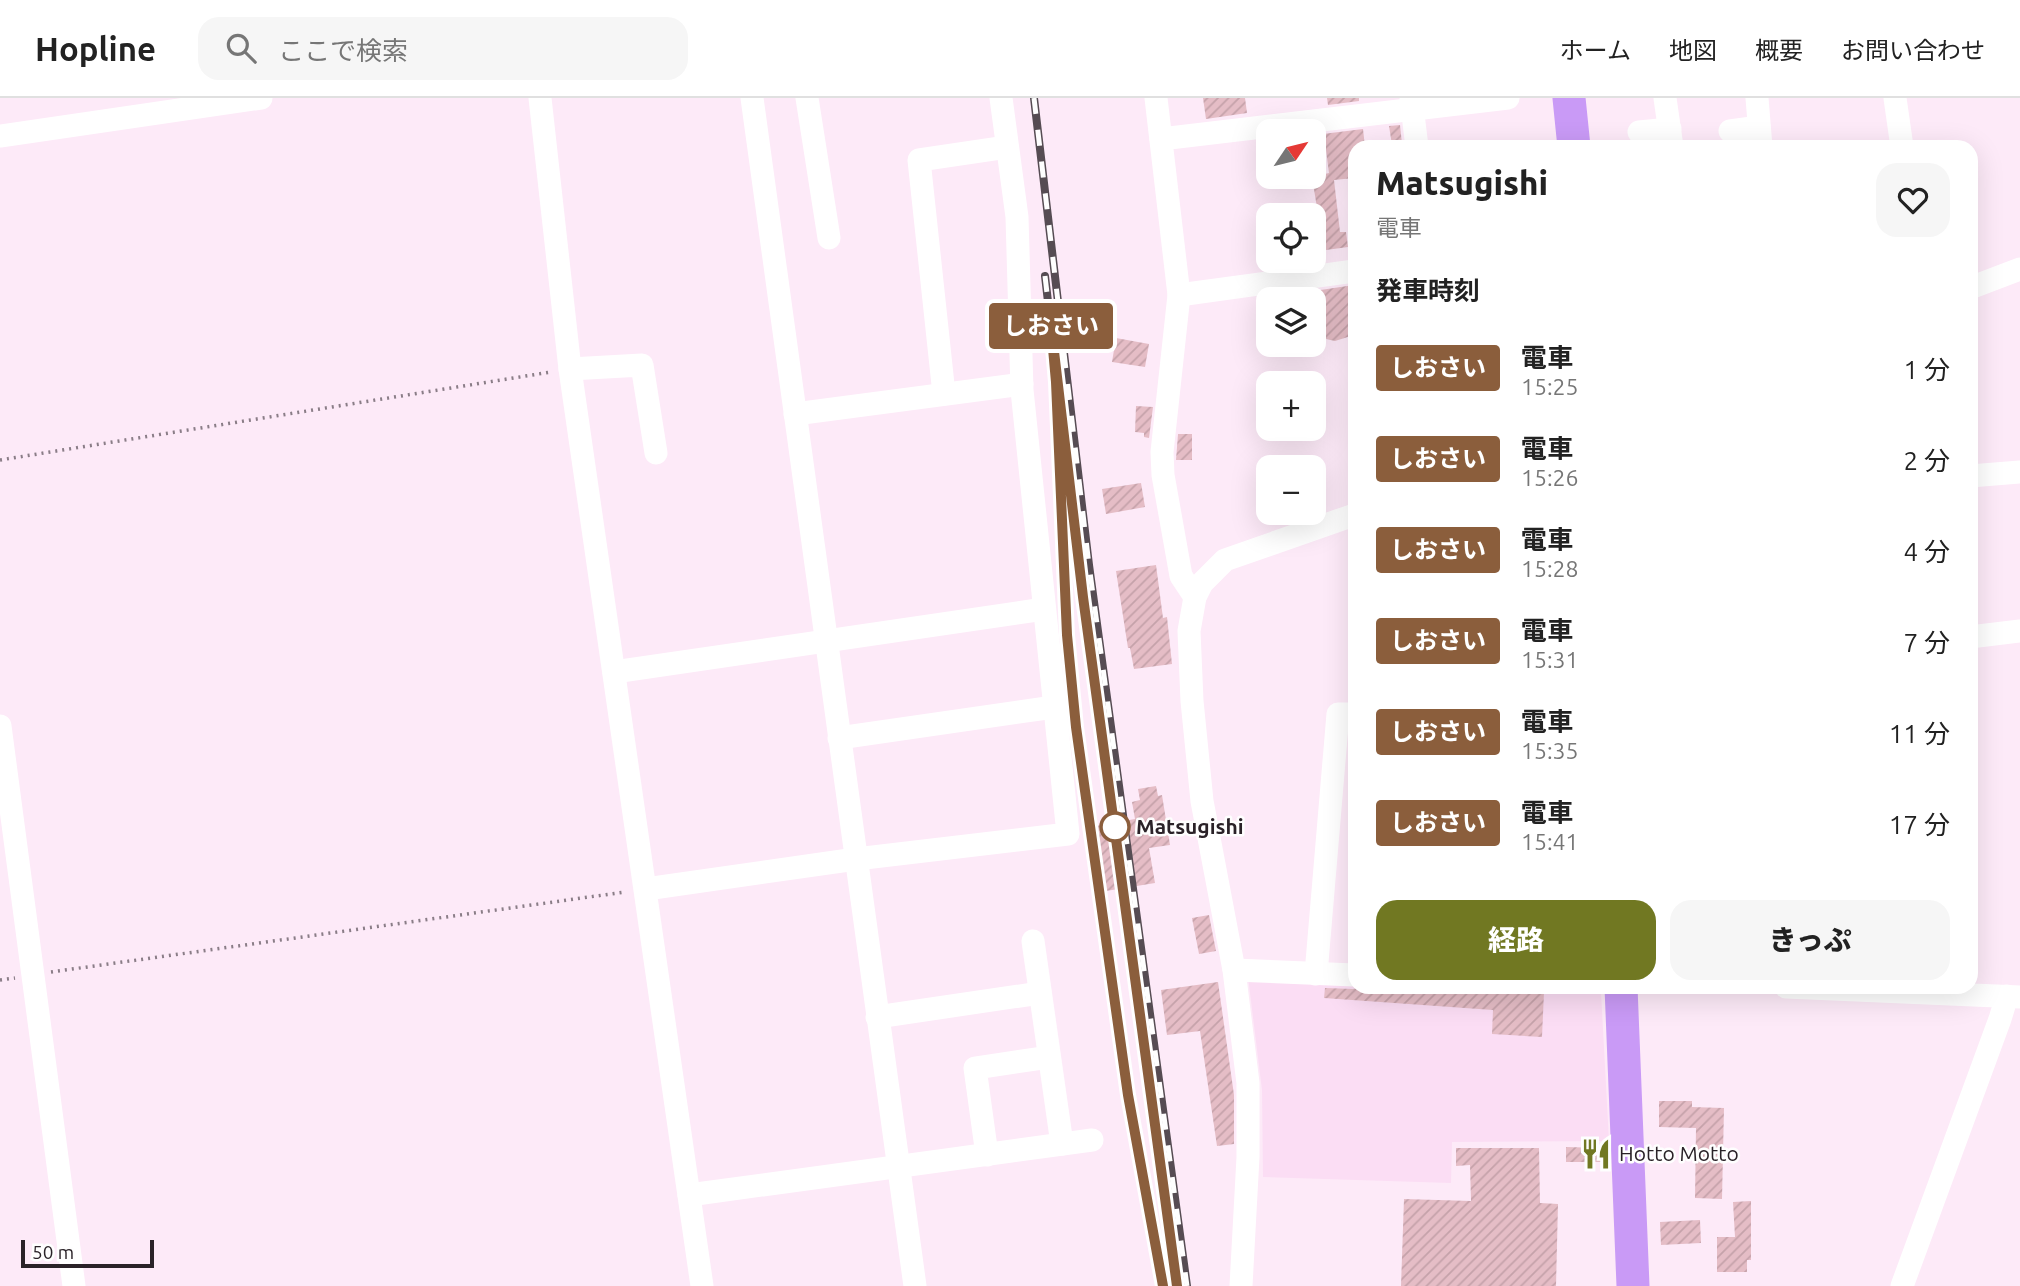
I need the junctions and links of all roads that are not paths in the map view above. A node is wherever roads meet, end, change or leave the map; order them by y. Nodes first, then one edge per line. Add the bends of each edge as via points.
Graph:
1 (261, 98) edge
2 (540, 98) edge
3 (752, 98) edge
4 (807, 98) edge
5 (1001, 98) edge
6 (1156, 98) edge
7 (1508, 98) edge
8 (1569, 98) edge
9 (1665, 98) edge
10 (1757, 98) edge
11 (1895, 98) edge
12 (1412, 104) edge
13 (1730, 131) dead end
14 (1639, 132) dead end
15 (0, 136) edge
16 (1760, 137) edge
17 (1671, 138) edge
18 (1161, 139) junction
19 (1416, 140) edge
20 (1573, 140) edge
21 (1901, 140) edge
22 (1007, 147) junction
23 (829, 238) dead end
24 (2020, 269) edge
25 (1348, 272) edge
26 (1978, 285) edge
27 (1179, 295) junction
28 (570, 369) junction
29 (1022, 384) junction
30 (944, 394) junction
31 (795, 414) junction
32 (656, 453) dead end
33 (2020, 472) edge
34 (1978, 475) edge
35 (1348, 517) edge
36 (1195, 597) junction
37 (1044, 609) junction
38 (2020, 631) edge
39 (1978, 635) edge
40 (826, 642) junction
41 (614, 672) junction
42 (1054, 707) junction
43 (1348, 714) edge
44 (0, 726) edge
45 (839, 738) junction
46 (856, 859) junction
47 (646, 889) junction
48 (1033, 941) dead end
49 (1234, 971) junction
50 (1317, 974) junction
51 (1348, 975) edge
52 (1040, 993) junction
53 (1621, 994) edge
54 (1945, 994) edge
55 (2013, 997) edge
56 (877, 1017) junction
57 (1049, 1057) junction
58 (1092, 1140) dead end
59 (1062, 1144) junction
60 (987, 1155) junction
61 (898, 1168) junction
62 (689, 1195) junction
63 (74, 1286) edge
64 (702, 1286) edge
65 (915, 1286) edge
66 (1241, 1286) edge
67 (1633, 1286) edge
68 (1902, 1286) edge

1 - 15 street
2 - 28 street
3 - 31 street
4 - 23 street
5 - 22 street
6 - 18 street
7 - 12 street
8 - 20 highway
9 - 17 street
10 - 16 street
11 - 21 street
12 - 18 street
12 - 19 street
13 - 16 street
14 - 17 street
18 - 27 street
22 - 29 street via 1017,217
22 - 30 street via 919,160
24 - 26 street
25 - 27 street
27 - 36 street via 1163,475 1181,576
28 - 32 street via 642,365
28 - 41 street
29 - 30 street
29 - 37 street
30 - 31 street
31 - 40 street
33 - 34 street
35 - 36 street via 1225,560
36 - 49 street via 1189,631 1202,801
37 - 40 street
37 - 42 street
38 - 39 street
40 - 41 street
40 - 45 street
41 - 47 street
42 - 45 street
42 - 46 street via 1068,834
43 - 50 street via 1338,714
44 - 63 street
45 - 46 street
46 - 47 street
46 - 56 street
47 - 62 street
48 - 52 street
49 - 50 street
49 - 66 street via 1248,1083
50 - 51 street
52 - 56 street
52 - 57 street
53 - 67 highway via 1620,1169
54 - 55 street
55 - 68 street
56 - 61 street
57 - 59 street
57 - 60 street via 975,1068
58 - 59 street
59 - 60 street
60 - 61 street
61 - 62 street
61 - 65 street
62 - 64 street

